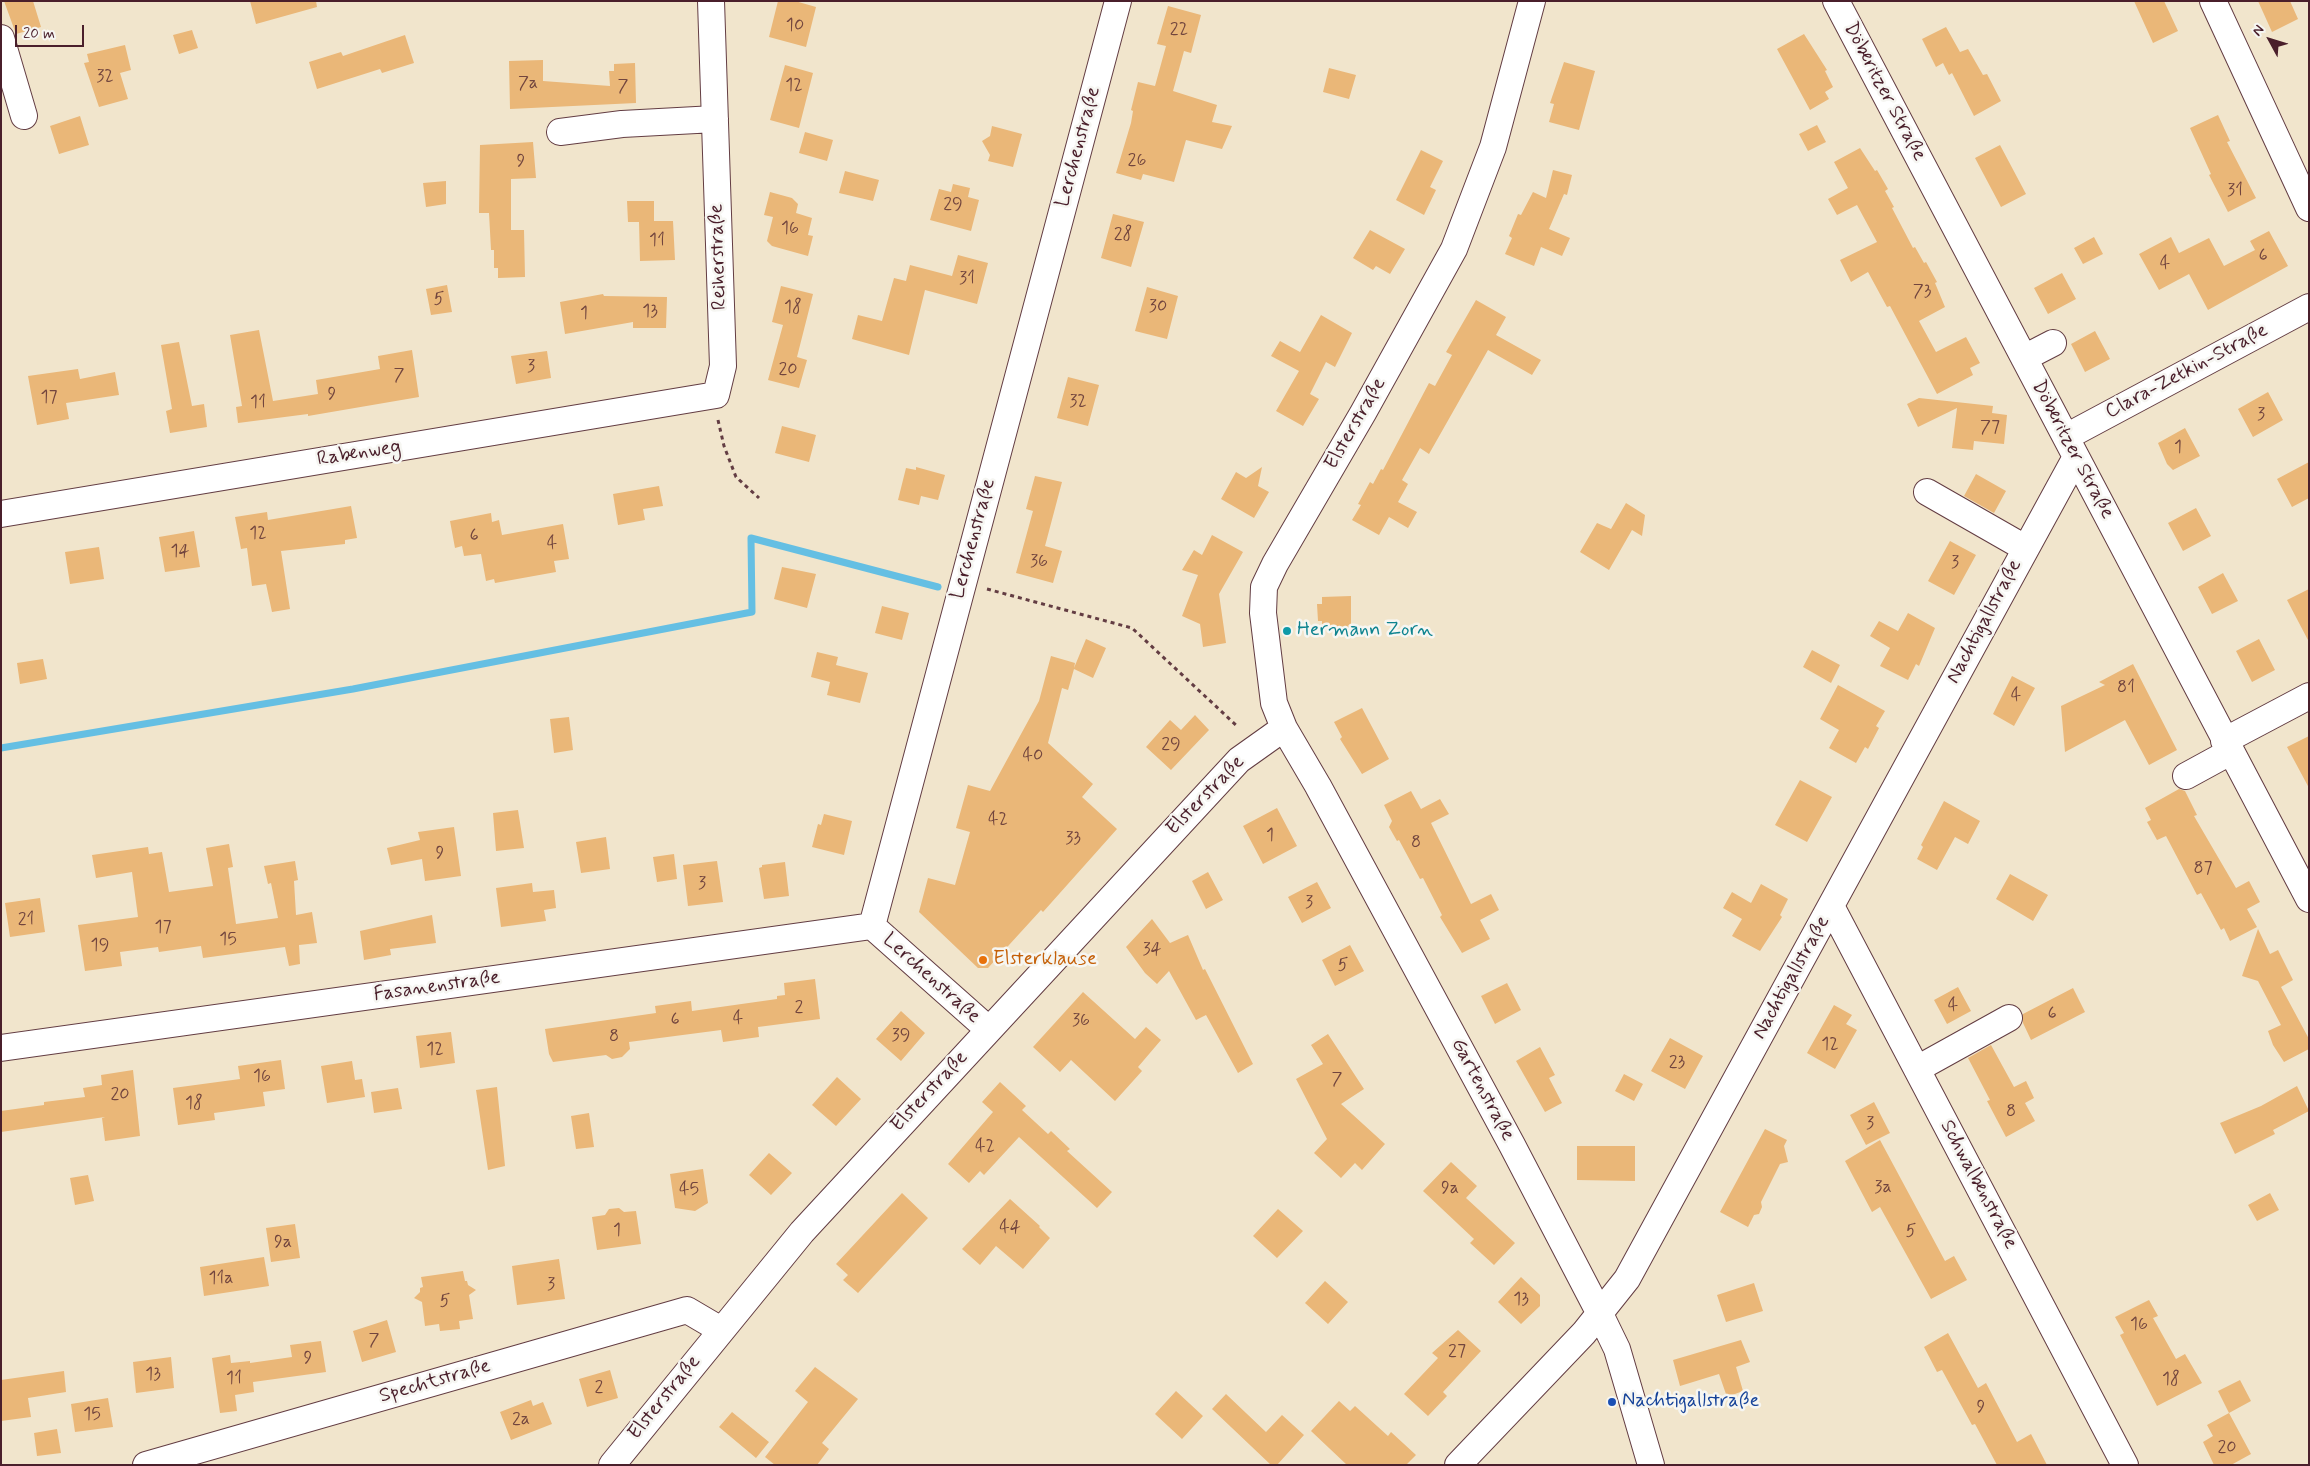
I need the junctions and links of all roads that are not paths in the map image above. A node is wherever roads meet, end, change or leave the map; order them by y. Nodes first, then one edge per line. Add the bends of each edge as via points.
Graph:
1 (711, 1) edge
2 (1118, 1) edge
3 (1532, 1) edge
4 (1836, 1) edge
5 (2213, 1) edge
6 (1, 38) edge
7 (715, 113) junction
8 (24, 116) dead end
9 (561, 124) dead end
10 (2309, 208) edge
11 (2309, 307) edge
12 (2053, 343) dead end
13 (2024, 358) junction
14 (716, 395) joint
15 (2071, 447) junction
16 (1927, 492) dead end
17 (1, 514) edge
18 (2025, 548) junction
19 (2309, 696) edge
20 (1284, 728) junction
21 (2227, 747) junction
22 (2186, 776) dead end
23 (2309, 899) edge
24 (1832, 906) junction
25 (872, 926) junction
26 (2009, 1018) dead end
27 (988, 1030) junction
28 (1, 1048) edge
29 (1917, 1069) junction
30 (1600, 1314) junction
31 (720, 1330) junction
32 (146, 1465) edge
33 (612, 1465) edge
34 (1458, 1465) edge
35 (1651, 1465) edge
36 (2125, 1465) edge

1 - 7 street, Reiherstraße
2 - 25 street, Lerchenstraße
3 - 20 street, Elsterstraße via 1493,147 1454,249 1264,587 1263,613 1274,703
4 - 13 street, Döberitzer Straße
5 - 10 street
6 - 8 street
7 - 9 street via 622,124
7 - 14 street, Reiherstraße via 723,366
11 - 15 street, Clara-Zetkin-Straße
12 - 13 street
13 - 15 street, Döberitzer Straße
14 - 17 street, Rabenweg
15 - 18 street, Nachtigallstraße
15 - 21 street, Döberitzer Straße
16 - 18 street
18 - 24 street, Nachtigallstraße
19 - 21 street
20 - 27 street, Elsterstraße via 1238,760
20 - 30 street, Gartenstraße
21 - 22 street
21 - 23 street, Döberitzer Straße
24 - 29 street, Schwalbenstraße
24 - 30 street, Nachtigallstraße via 1628,1279
25 - 27 street, Lerchenstraße
25 - 28 street, Fasanenstraße
26 - 29 street
27 - 31 street, Elsterstraße via 802,1232
29 - 36 street, Schwalbenstraße
30 - 34 street, Nachtigallstraße
30 - 35 street, Gartenstraße via 1617,1348
31 - 32 street, Spechtstraße via 687,1310
31 - 33 street, Elsterstraße

